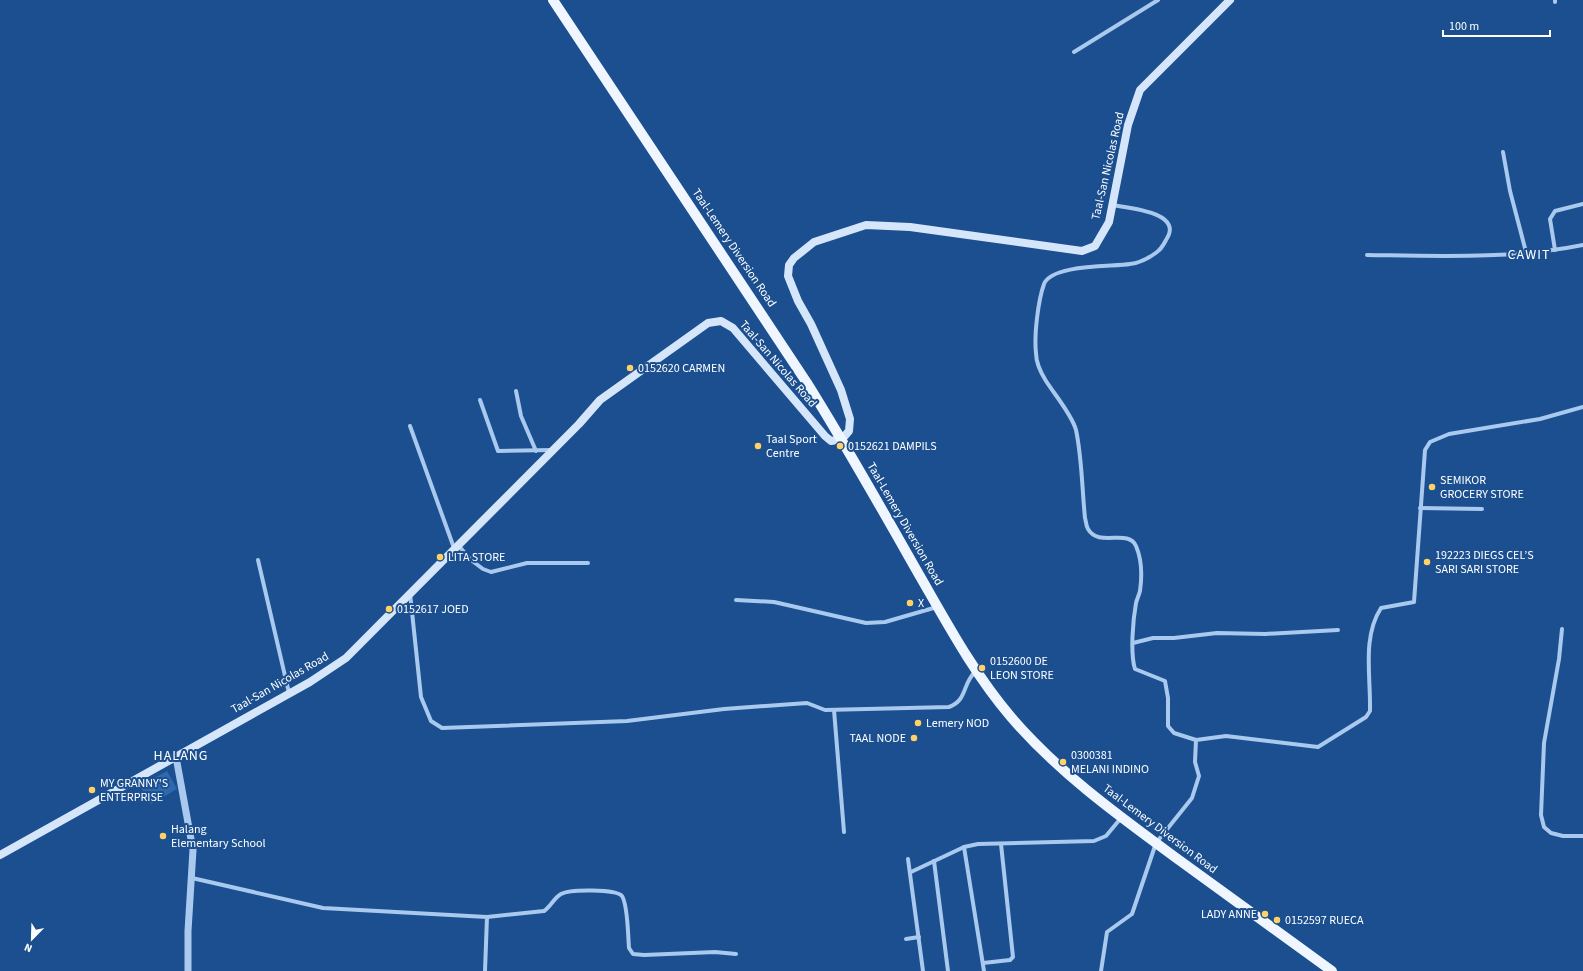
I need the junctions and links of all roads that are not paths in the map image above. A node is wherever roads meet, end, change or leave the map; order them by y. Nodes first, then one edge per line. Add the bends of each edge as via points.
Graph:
1 (553, 0) edge
2 (1158, 0) edge
3 (1230, 0) edge
4 (1074, 52) dead end
5 (1503, 152) dead end
6 (1583, 204) edge
7 (1112, 205) junction
8 (1583, 245) edge
9 (1554, 250) junction
10 (1526, 252) junction
11 (1367, 255) dead end
12 (516, 390) dead end
13 (480, 400) dead end
14 (1583, 407) edge
15 (410, 426) dead end
16 (842, 439) junction
17 (552, 450) junction
18 (536, 451) junction
19 (1420, 508) junction
20 (1482, 509) dead end
21 (456, 546) junction
22 (258, 560) dead end
23 (588, 563) dead end
24 (410, 592) junction
25 (736, 600) dead end
26 (938, 607) junction
27 (1562, 629) dead end
28 (1338, 630) dead end
29 (1134, 643) junction
30 (977, 671) junction
31 (289, 694) junction
32 (834, 710) junction
33 (1196, 740) junction
34 (176, 757) junction
35 (1121, 818) junction
36 (844, 832) dead end
37 (1583, 836) edge
38 (1156, 843) junction
39 (1001, 844) junction
40 (964, 847) junction
41 (0, 855) edge
42 (908, 859) dead end
43 (934, 861) junction
44 (911, 872) junction
45 (192, 878) junction
46 (487, 917) junction
47 (919, 937) junction
48 (906, 939) dead end
49 (736, 954) dead end
50 (983, 962) junction
51 (188, 971) edge
52 (485, 971) edge
53 (923, 971) edge
54 (948, 971) edge
55 (984, 971) edge
56 (1101, 971) edge
57 (1332, 971) edge

1 - 16 main road, Taal-Lemery Diversion Road
2 - 4 street
3 - 7 main road, Taal-San Nicolas Road via 1140,90 1128,125
5 - 10 street
6 - 9 street via 1552,214 1550,219
7 - 16 main road, Taal-San Nicolas Road via 1109,222 1095,246 1082,251 910,227 866,225 814,242 794,258 788,265 788,276 835,377 850,419 849,431
7 - 29 street via 1156,215 1166,220 1170,227 1170,235 1159,251 1146,260 1058,272 1050,276 1045,282 1040,300 1036,354 1045,380 1076,429 1084,518 1088,530 1100,539 1126,538 1136,546 1142,565 1140,592 1136,601
8 - 9 street
9 - 10 street
10 - 11 street via 1440,256
12 - 18 street via 521,416
13 - 18 street via 498,451
14 - 19 street via 1540,419 1449,434 1430,442 1425,450
15 - 21 street
16 - 17 main road, Taal-San Nicolas Road via 831,441 825,436 733,328 721,321 715,321 700,328 600,400
16 - 26 main road, Taal-Lemery Diversion Road
17 - 18 street
17 - 21 main road, Taal-San Nicolas Road
19 - 20 street
19 - 33 street via 1414,602 1381,608 1376,617 1370,632 1370,711 1366,717 1318,747 1226,736
21 - 23 street via 483,569 491,572 527,563
21 - 24 main road, Taal-San Nicolas Road
22 - 31 street
24 - 31 main road, Taal-San Nicolas Road via 346,658
24 - 32 street via 421,697 431,721 442,728 627,721 724,709 807,703 825,710
25 - 26 street via 774,602 866,623 884,622
26 - 30 main road, Taal-Lemery Diversion Road
27 - 37 street via 1544,743 1541,815 1544,827 1551,833
28 - 29 street via 1265,634 1217,633 1153,638
29 - 33 street via 1133,661 1136,669 1165,681 1168,726 1174,733
30 - 32 street via 969,677 960,700 949,707
30 - 35 main road, Taal-Lemery Diversion Road via 1010,716 1030,738 1078,783
31 - 34 main road, Taal-San Nicolas Road
32 - 36 street
33 - 38 street via 1195,762 1199,776 1192,798
34 - 41 main road, Taal-San Nicolas Road
34 - 45 street via 193,850
35 - 38 main road, Taal-Lemery Diversion Road
35 - 39 street via 1106,836 1094,841
38 - 56 street via 1132,914 1107,932
38 - 57 main road, Taal-Lemery Diversion Road
39 - 40 street
39 - 50 street via 1013,957 1010,960
40 - 43 street
40 - 50 street
42 - 44 street
43 - 44 street
43 - 54 street
44 - 47 street
45 - 46 street via 323,908
45 - 51 street
46 - 49 street via 544,911 566,892 610,891 618,893 624,901 629,948 633,954
46 - 52 street
47 - 48 street
47 - 53 street
50 - 55 street

